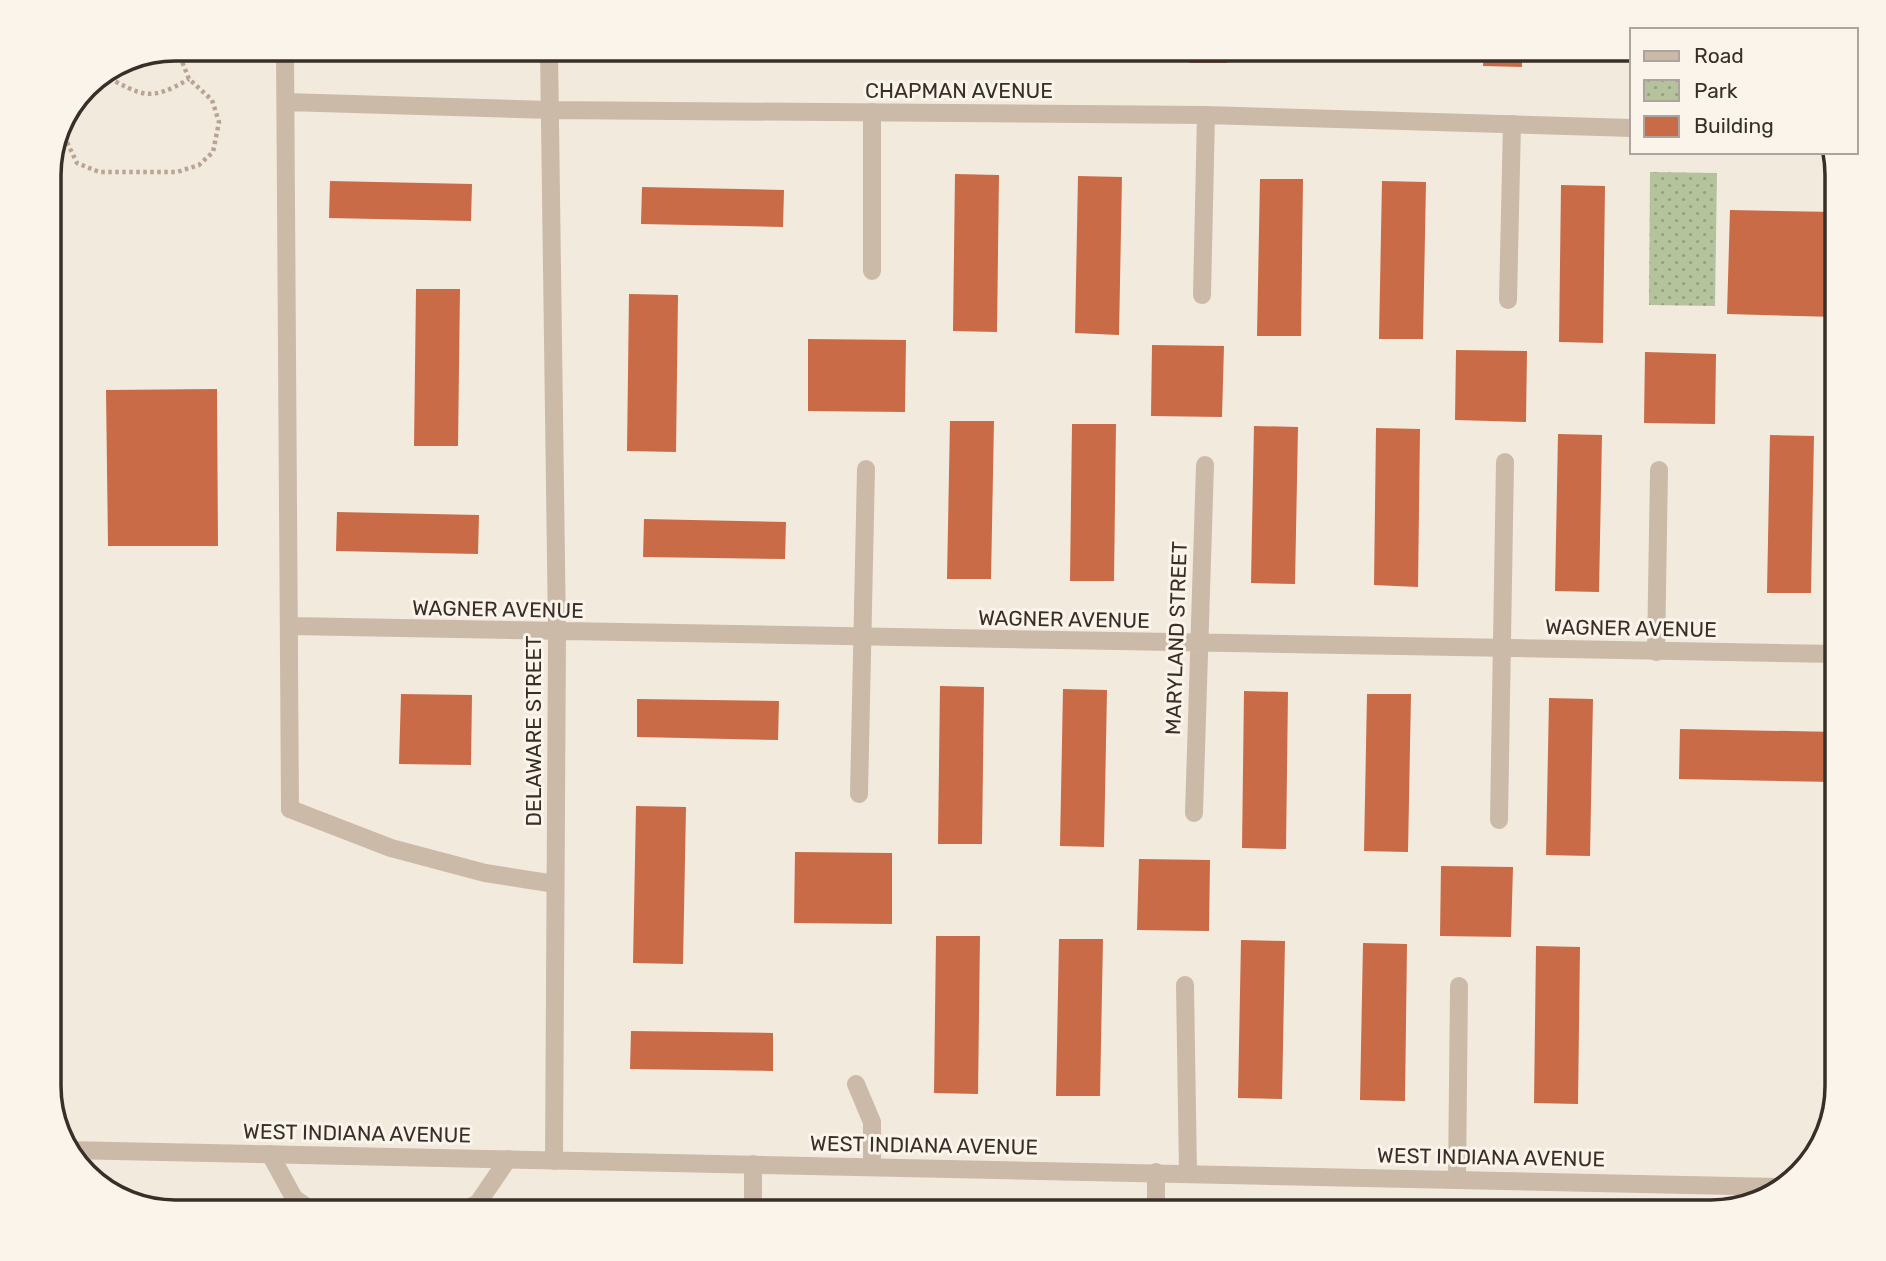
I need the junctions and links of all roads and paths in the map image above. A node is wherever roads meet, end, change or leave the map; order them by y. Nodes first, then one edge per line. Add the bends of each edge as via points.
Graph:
1 (182, 61) edge
2 (285, 61) edge
3 (549, 61) edge
4 (189, 79) junction
5 (112, 80) edge
6 (286, 102) junction
7 (550, 110) junction
8 (872, 112) junction
9 (1206, 115) junction
10 (1512, 124) junction
11 (1630, 128) edge
12 (67, 141) edge
13 (872, 271) dead end
14 (1202, 295) dead end
15 (1508, 300) dead end
16 (1505, 462) dead end
17 (1205, 465) dead end
18 (866, 469) dead end
19 (1659, 470) dead end
20 (291, 626) junction
21 (556, 633) junction
22 (862, 638) junction
23 (1198, 643) junction
24 (1502, 649) junction
25 (1656, 652) junction
26 (1825, 654) edge
27 (859, 794) dead end
28 (1194, 813) dead end
29 (1499, 820) dead end
30 (555, 884) junction
31 (1185, 985) dead end
32 (1459, 986) dead end
33 (856, 1084) dead end
34 (82, 1150) edge
35 (270, 1154) junction
36 (508, 1160) junction
37 (554, 1161) junction
38 (753, 1164) junction
39 (872, 1166) junction
40 (1156, 1172) junction
41 (1188, 1173) junction
42 (1457, 1179) junction
43 (1764, 1187) edge
44 (297, 1200) edge
45 (480, 1200) edge
46 (753, 1200) edge
47 (1156, 1200) edge

1 - 4 path
2 - 6 street
3 - 7 street, DELAWARE STREET
4 - 5 path via 163,94 139,94
4 - 12 path via 212,100 219,122 213,152 200,165 177,172 99,172 76,163
6 - 7 street, CHAPMAN AVENUE
6 - 20 street
7 - 8 street, CHAPMAN AVENUE
7 - 21 street, DELAWARE STREET
8 - 9 street, CHAPMAN AVENUE
8 - 13 street
9 - 10 street, CHAPMAN AVENUE
9 - 14 street
10 - 11 street, CHAPMAN AVENUE
10 - 15 street
16 - 24 street
17 - 23 street, MARYLAND STREET
18 - 22 street
19 - 25 street
20 - 21 street, WAGNER AVENUE
20 - 30 street via 290,809 391,848 485,873
21 - 22 street, WAGNER AVENUE
21 - 30 street, DELAWARE STREET
22 - 23 street, WAGNER AVENUE
22 - 27 street
23 - 24 street, WAGNER AVENUE
23 - 28 street, MARYLAND STREET
24 - 25 street, WAGNER AVENUE
24 - 29 street
25 - 26 street, WAGNER AVENUE
30 - 37 street, DELAWARE STREET
31 - 41 street
32 - 42 street
33 - 39 street via 872,1122
34 - 35 street, WEST INDIANA AVENUE
35 - 36 street, WEST INDIANA AVENUE
35 - 44 street
36 - 37 street, WEST INDIANA AVENUE
36 - 45 street
37 - 38 street, WEST INDIANA AVENUE
38 - 39 street, WEST INDIANA AVENUE
38 - 46 street
39 - 40 street, WEST INDIANA AVENUE
40 - 41 street, WEST INDIANA AVENUE
40 - 47 street
41 - 42 street, WEST INDIANA AVENUE
42 - 43 street, WEST INDIANA AVENUE

